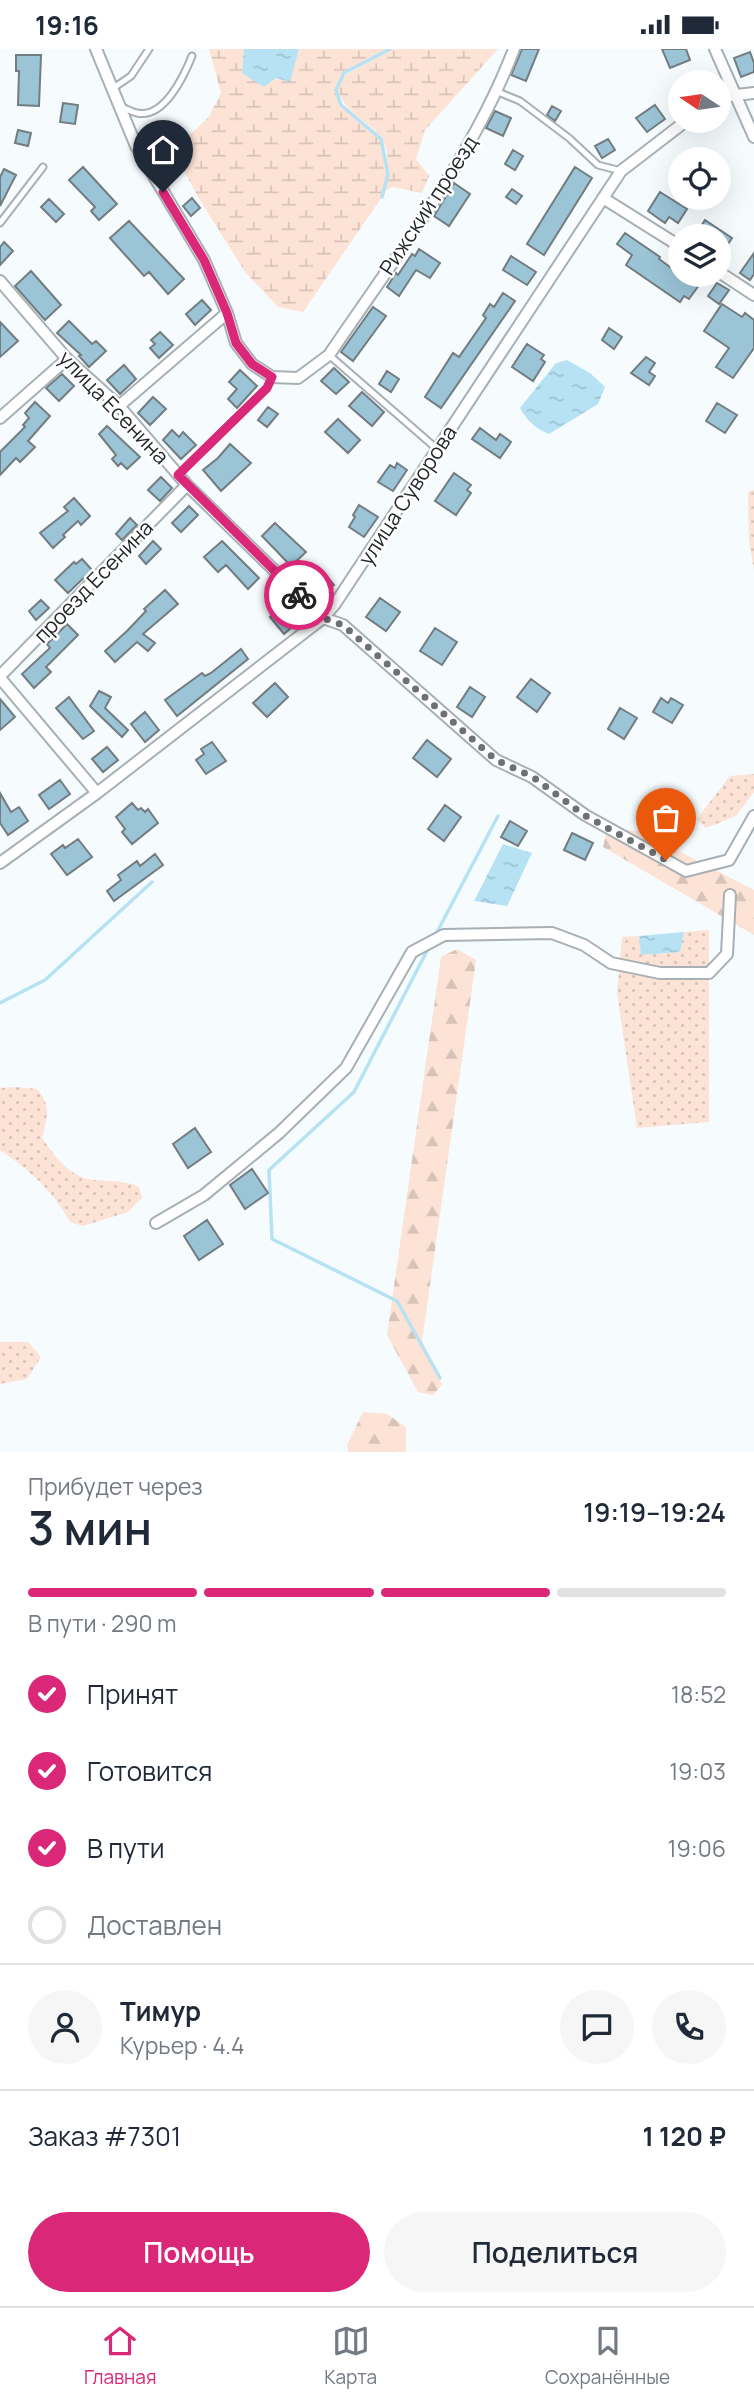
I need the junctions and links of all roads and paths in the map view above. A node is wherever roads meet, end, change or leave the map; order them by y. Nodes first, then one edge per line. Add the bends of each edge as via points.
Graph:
1 (96, 49) edge
2 (149, 49) edge
3 (514, 49) edge
4 (715, 49) edge
5 (192, 56) dead end
6 (112, 89) junction
7 (498, 92) junction
8 (754, 93) edge
9 (732, 95) edge
10 (735, 95) junction
11 (119, 105) junction
12 (670, 133) edge
13 (754, 137) edge
14 (43, 167) dead end
15 (621, 171) junction
16 (603, 198) junction
17 (0, 223) edge
18 (668, 239) edge
19 (731, 280) edge
20 (0, 281) edge
21 (754, 295) edge
22 (227, 313) junction
23 (329, 355) junction
24 (67, 359) junction
25 (272, 377) junction
26 (119, 406) junction
27 (0, 418) edge
28 (437, 449) junction
29 (178, 475) junction
30 (187, 485) junction
31 (323, 618) junction
32 (0, 677) edge
33 (97, 793) junction
34 (754, 816) edge
35 (0, 863) edge
36 (730, 895) dead end
37 (156, 1223) dead end

1 - 6 street
2 - 6 lane via 131,76
3 - 7 street, Рижский проезд
4 - 10 street
5 - 11 lane via 179,86 156,111 140,114
6 - 11 street
7 - 15 lane via 520,101 598,165
7 - 23 street, Рижский проезд via 460,160
8 - 10 street
9 - 10 street
10 - 13 street
11 - 22 street via 136,146 204,260
12 - 15 street, улица Суворова
14 - 17 lane
15 - 16 street, улица Суворова
16 - 18 street
16 - 28 street, улица Суворова
19 - 21 street
20 - 24 street, улица Есенина
22 - 25 street via 236,343 252,364
22 - 26 street
23 - 25 street, Рижский проезд via 298,378
23 - 28 lane
24 - 26 street, улица Есенина
24 - 27 street
25 - 29 lane via 267,388
26 - 29 street, улица Есенина
28 - 31 street, улица Суворова
29 - 30 street, улица Есенина
30 - 31 street, улица Есенина
30 - 32 street, проезд Есенина
31 - 33 street, улица Суворова
31 - 34 street, улица Есенина via 343,625 496,760 533,777 584,815 686,871 729,860
32 - 33 street
33 - 35 street, улица Суворова
36 - 37 street via 727,954 709,973 660,973 611,963 584,945 552,933 444,935 412,952 346,1068 279,1133 204,1195

